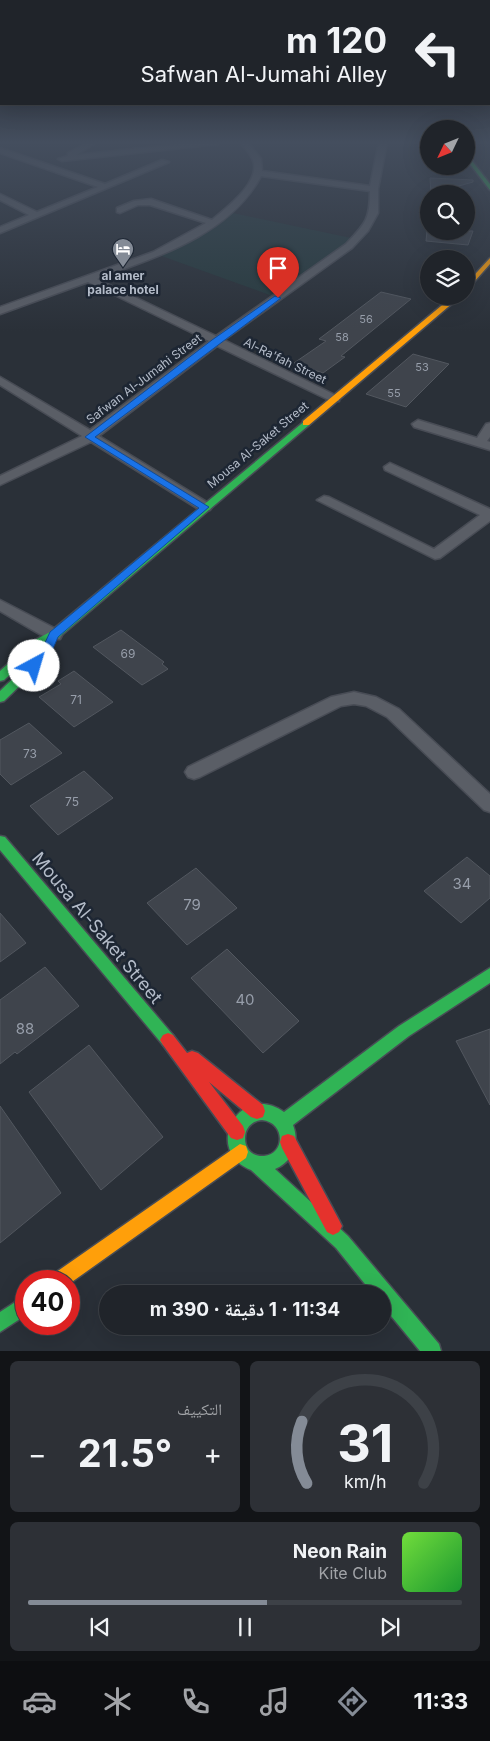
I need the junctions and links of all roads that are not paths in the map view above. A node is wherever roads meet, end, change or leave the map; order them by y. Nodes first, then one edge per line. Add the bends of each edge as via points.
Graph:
1 (15, 205) edge
2 (62, 205) edge
3 (132, 205) edge
4 (160, 205) edge
5 (235, 205) edge
6 (376, 205) edge
7 (120, 210) dead end
8 (37, 215) junction
9 (213, 223) junction
10 (0, 230) edge
11 (490, 260) edge
12 (475, 278) edge
13 (90, 279) junction
14 (447, 305) edge
15 (0, 312) edge
16 (215, 342) junction
17 (3, 385) edge
18 (335, 399) junction
19 (418, 424) dead end
20 (490, 427) edge
21 (90, 437) junction
22 (485, 444) edge
23 (390, 467) dead end
24 (0, 481) edge
25 (324, 500) dead end
26 (205, 507) junction
27 (490, 514) edge
28 (0, 604) edge
29 (54, 635) junction
30 (0, 677) edge
31 (0, 698) edge
32 (194, 772) dead end
33 (490, 805) edge
34 (0, 841) edge
35 (490, 975) edge
36 (166, 1037) junction
37 (256, 1111) junction
38 (284, 1122) junction
39 (237, 1132) junction
40 (288, 1142) junction
41 (240, 1152) junction
42 (258, 1164) junction
43 (342, 1242) junction
44 (74, 1270) edge
45 (15, 1312) edge
46 (0, 1323) edge
47 (432, 1351) edge

1 - 8 street
2 - 8 street
3 - 7 street
4 - 9 street
5 - 9 street
6 - 16 street, Safwan Al-Jumahi Street via 372,219 349,246
8 - 10 street
9 - 13 street via 156,254
11 - 12 street
13 - 15 street
13 - 16 street, Al-Ra'fah Street
14 - 18 street, Mousa Al-Saket Street
16 - 18 street, Al-Ra'fah Street
16 - 21 street, Safwan Al-Jumahi Street
17 - 21 street
18 - 26 street, Mousa Al-Saket Street
19 - 22 street
20 - 22 street
21 - 24 street, Safwan Al-Jumahi Street
21 - 26 street
23 - 27 street
25 - 27 street via 435,555
26 - 29 street, Mousa Al-Saket Street
28 - 29 street
29 - 30 street, Mousa Al-Saket Street via 37,644
29 - 31 street, Mousa Al-Saket Street via 41,657
32 - 33 street via 337,701 354,698 370,700 392,714
34 - 36 street, Mousa Al-Saket Street
35 - 38 street via 404,1031
36 - 37 street, Mousa Al-Saket Street
36 - 39 street, Mousa Al-Saket Street
37 - 38 street via 266,1111
37 - 39 street via 240,1122
38 - 40 street
39 - 41 street
40 - 42 street via 285,1152 277,1159 268,1164
40 - 43 street
41 - 42 street
41 - 44 street
42 - 43 street
43 - 47 street
45 - 46 street

